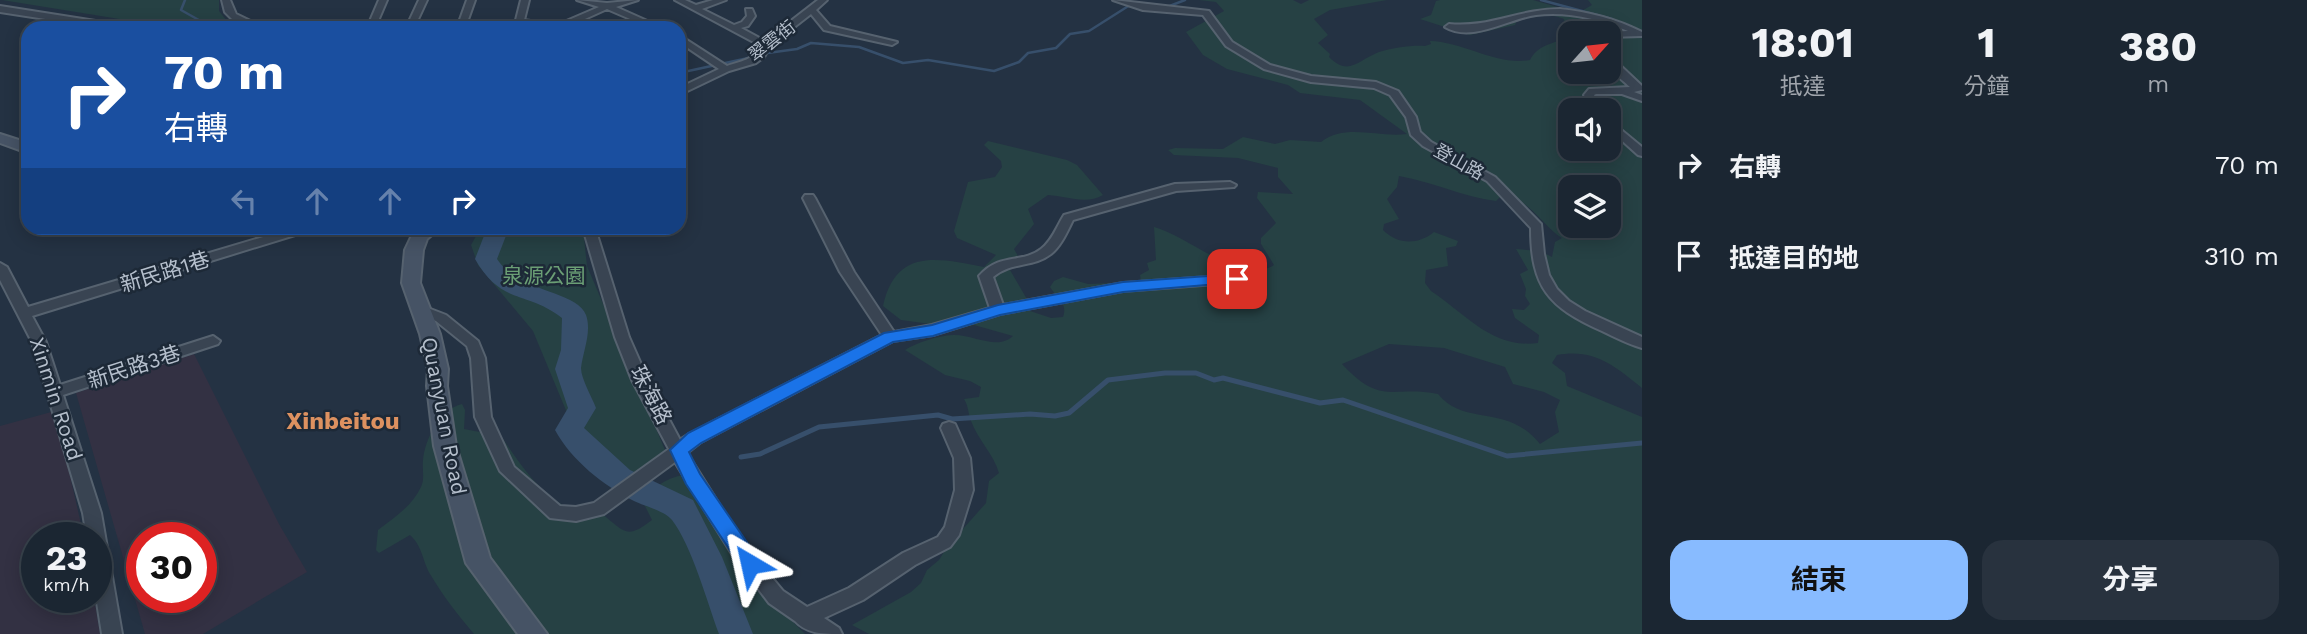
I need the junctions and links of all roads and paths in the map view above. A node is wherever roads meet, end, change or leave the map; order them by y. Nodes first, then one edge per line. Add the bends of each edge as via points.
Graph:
1 (226, 0) edge
2 (383, 0) edge
3 (424, 0) edge
4 (471, 0) edge
5 (525, 0) edge
6 (581, 0) edge
7 (634, 0) edge
8 (679, 0) edge
9 (722, 0) edge
10 (823, 0) edge
11 (1117, 0) edge
12 (607, 6) junction
13 (696, 8) junction
14 (0, 9) edge
15 (812, 10) junction
16 (749, 11) dead end
17 (76, 21) edge
18 (239, 21) edge
19 (374, 21) edge
20 (414, 21) edge
21 (464, 21) edge
22 (520, 21) edge
23 (574, 21) edge
24 (642, 21) edge
25 (1603, 21) edge
26 (733, 27) junction
27 (1449, 27) dead end
28 (1621, 27) edge
29 (1621, 34) edge
30 (686, 42) edge
31 (892, 42) dead end
32 (766, 45) junction
33 (726, 69) junction
34 (1621, 74) edge
35 (686, 89) edge
36 (1623, 91) junction
37 (1590, 98) edge
38 (1642, 98) edge
39 (1621, 134) edge
40 (0, 138) edge
41 (21, 146) edge
42 (1642, 153) edge
43 (1230, 185) dead end
44 (809, 198) dead end
45 (281, 235) edge
46 (422, 235) edge
47 (591, 235) edge
48 (0, 267) edge
49 (1237, 279) dead end
50 (420, 309) junction
51 (998, 310) junction
52 (25, 313) junction
53 (890, 337) junction
54 (212, 341) dead end
55 (1642, 343) edge
56 (54, 392) junction
57 (949, 428) dead end
58 (679, 450) junction
59 (93, 522) edge
60 (108, 613) edge
61 (804, 618) junction
62 (112, 634) edge
63 (534, 634) edge
64 (832, 634) edge

1 - 18 street via 229,13
2 - 19 street
3 - 20 street
4 - 21 street
5 - 22 street
6 - 12 street
7 - 12 street
8 - 13 street
9 - 13 street
10 - 15 street, 翠雲街
11 - 55 street, 登山路 via 1206,13 1229,44 1267,67 1394,93 1411,117 1415,133 1497,184 1537,227 1539,268 1554,296 1573,311
12 - 23 street
12 - 24 street
13 - 26 street
14 - 17 street
15 - 31 street via 827,28
15 - 32 street, 翠雲街
16 - 26 street via 745,24
25 - 27 street via 1550,12 1479,30
26 - 32 street
28 - 29 street via 1640,34
30 - 33 street
32 - 33 street, 翠雲街 via 753,61
33 - 35 street, 翠雲街
34 - 36 street via 1638,88
36 - 37 street via 1593,91
36 - 38 street
39 - 42 street
40 - 41 street
43 - 51 street via 1175,188 1068,218 1049,250 1040,256 1009,260 986,276
44 - 53 street via 847,272
45 - 52 street, 新民路1巷
46 - 50 street, Quanyuan Road via 414,250 411,284
47 - 58 street, 珠海路 via 622,337
48 - 52 street, Xinmin Road
49 - 51 street via 1123,287
50 - 58 street via 441,318 472,344 478,358 483,417 508,471 556,513 598,509
50 - 63 street, Quanyuan Road via 438,369 445,446 479,563
51 - 53 street via 933,330
52 - 56 street, Xinmin Road
53 - 58 street
54 - 56 street, 新民路3巷
56 - 59 street, Xinmin Road
57 - 61 street via 962,458 964,490 953,530 944,542 856,594
58 - 61 street, 珠海路 via 738,549 776,597
60 - 62 street, Xinmin Road
61 - 64 street, 珠海路

